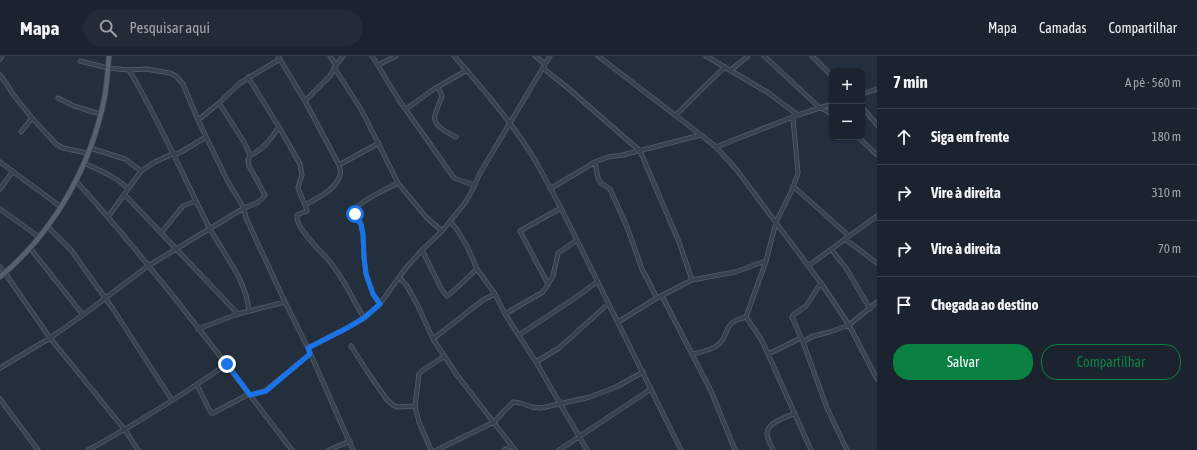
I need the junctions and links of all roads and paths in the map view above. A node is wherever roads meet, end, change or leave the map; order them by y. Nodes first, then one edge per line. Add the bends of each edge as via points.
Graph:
1 (2, 56) edge
2 (109, 56) edge
3 (330, 56) edge
4 (343, 56) edge
5 (372, 56) edge
6 (396, 56) edge
7 (454, 56) edge
8 (535, 56) edge
9 (550, 56) edge
10 (598, 56) edge
11 (706, 56) edge
12 (748, 56) edge
13 (764, 56) edge
14 (279, 57) edge
15 (814, 57) edge
16 (0, 59) edge
17 (80, 61) dead end
18 (378, 65) junction
19 (544, 66) junction
20 (335, 67) junction
21 (725, 67) junction
22 (108, 68) junction
23 (129, 70) junction
24 (467, 70) junction
25 (731, 70) junction
26 (829, 73) edge
27 (0, 75) edge
28 (248, 77) junction
29 (438, 87) junction
30 (877, 89) edge
31 (865, 93) edge
32 (58, 98) dead end
33 (305, 101) junction
34 (219, 103) junction
35 (829, 105) edge
36 (820, 108) junction
37 (406, 109) junction
38 (865, 111) edge
39 (829, 113) edge
40 (100, 114) junction
41 (676, 115) junction
42 (798, 115) junction
43 (32, 118) junction
44 (793, 118) junction
45 (198, 120) junction
46 (510, 124) junction
47 (877, 125) edge
48 (279, 127) junction
49 (21, 132) dead end
50 (701, 135) junction
51 (206, 137) junction
52 (456, 137) dead end
53 (861, 140) edge
54 (379, 143) junction
55 (716, 147) junction
56 (90, 148) junction
57 (640, 151) junction
58 (87, 153) junction
59 (174, 153) junction
60 (250, 155) junction
61 (877, 155) edge
62 (0, 162) edge
63 (594, 162) junction
64 (84, 163) junction
65 (340, 165) junction
66 (13, 171) junction
67 (142, 171) junction
68 (76, 181) junction
69 (398, 183) junction
70 (474, 185) junction
71 (793, 186) junction
72 (0, 189) edge
73 (128, 189) junction
74 (550, 189) junction
75 (124, 194) junction
76 (196, 200) junction
77 (305, 205) junction
78 (61, 207) junction
79 (244, 208) junction
80 (561, 208) junction
81 (0, 209) edge
82 (877, 216) edge
83 (108, 217) junction
84 (450, 221) junction
85 (776, 222) junction
86 (48, 227) junction
87 (210, 229) junction
88 (442, 231) junction
89 (161, 233) junction
90 (850, 236) junction
91 (39, 237) junction
92 (845, 238) junction
93 (577, 240) junction
94 (30, 248) junction
95 (176, 249) junction
96 (831, 249) junction
97 (422, 250) junction
98 (766, 261) junction
99 (877, 264) edge
100 (148, 266) junction
101 (808, 266) junction
102 (0, 267) edge
103 (477, 269) junction
104 (5, 273) junction
105 (0, 277) edge
106 (400, 278) junction
107 (692, 280) junction
108 (597, 282) junction
109 (821, 283) junction
110 (548, 284) junction
111 (495, 294) junction
112 (662, 296) junction
113 (657, 298) junction
114 (105, 299) junction
115 (285, 302) junction
116 (877, 302) edge
117 (380, 304) junction
118 (608, 304) junction
119 (870, 309) junction
120 (249, 310) junction
121 (238, 314) junction
122 (505, 314) junction
123 (83, 316) junction
124 (746, 317) junction
125 (364, 318) junction
126 (618, 322) junction
127 (849, 325) junction
128 (198, 329) junction
129 (519, 335) junction
130 (50, 338) junction
131 (433, 339) junction
132 (802, 340) junction
133 (351, 346) dead end
134 (308, 348) junction
135 (310, 354) junction
136 (693, 354) junction
137 (768, 354) junction
138 (445, 356) junction
139 (536, 362) junction
140 (227, 364) junction
141 (0, 368) edge
142 (643, 372) junction
143 (877, 379) edge
144 (197, 385) junction
145 (651, 389) junction
146 (250, 394) junction
147 (0, 399) edge
148 (172, 400) junction
149 (561, 403) junction
150 (415, 406) junction
151 (795, 413) junction
152 (494, 422) junction
153 (125, 430) junction
154 (580, 436) junction
155 (350, 441) junction
156 (513, 448) edge
157 (38, 450) edge
158 (88, 450) edge
159 (138, 450) edge
160 (292, 450) edge
161 (329, 450) edge
162 (354, 450) edge
163 (431, 450) edge
164 (437, 450) edge
165 (504, 450) edge
166 (559, 450) edge
167 (587, 450) edge
168 (681, 450) edge
169 (735, 450) edge
170 (773, 450) edge
171 (811, 450) edge
172 (846, 450) edge

1 - 16 street
2 - 22 main road
3 - 20 street
4 - 20 street
5 - 18 street
6 - 18 street
7 - 24 street
8 - 19 street
9 - 19 street
10 - 41 street
11 - 21 street
12 - 25 street
13 - 36 street
14 - 28 street
14 - 33 street
15 - 26 street
17 - 22 street
18 - 37 street
19 - 46 street
19 - 57 street
20 - 33 street via 330,76
20 - 54 street
21 - 25 street
21 - 41 street
22 - 23 street
22 - 40 main road
23 - 45 street via 146,69 176,76 183,84
23 - 59 street
24 - 29 street
24 - 46 street
25 - 42 street
27 - 43 street
28 - 34 street
28 - 48 street
29 - 37 street
29 - 52 street via 442,96 435,120 442,130
30 - 31 street
32 - 40 street
33 - 65 street
34 - 45 street
34 - 60 street
35 - 36 street
36 - 39 street
36 - 42 street
37 - 70 street via 454,178
38 - 47 street
40 - 56 main road
41 - 50 street
42 - 44 street
43 - 49 street
43 - 58 street via 59,146
44 - 55 street
44 - 71 street via 798,166
45 - 51 street
46 - 70 street
46 - 74 street via 530,152
48 - 60 street via 255,154
48 - 77 street via 300,164 302,175 298,187
50 - 55 street
50 - 57 street
51 - 59 street via 177,154
51 - 79 street
53 - 61 street
54 - 65 street
54 - 69 street
55 - 85 street
56 - 58 main road
56 - 67 street via 125,159
57 - 63 street
57 - 107 street via 679,242
58 - 64 main road
59 - 67 street
59 - 76 street
60 - 79 street via 249,166 265,195 256,204
62 - 66 street
63 - 74 street
63 - 113 street via 599,181 610,189 627,226 642,269
64 - 68 main road
64 - 73 street via 113,177
65 - 77 street via 340,175 332,188
66 - 72 street
66 - 78 street
67 - 73 street
68 - 78 main road
68 - 83 street
69 - 88 street via 426,217
69 - 117 street via 368,199 354,210 361,224 366,274 373,294
70 - 84 street via 465,203
71 - 85 street
71 - 90 street
73 - 75 street
74 - 80 street
75 - 83 street
75 - 89 street
76 - 87 street
76 - 89 street via 183,206
77 - 125 street via 307,211 297,216 297,220 311,242 339,274
78 - 86 main road
79 - 87 street
79 - 115 street via 246,218
80 - 93 street
80 - 110 street via 520,231
81 - 91 street
82 - 90 street
83 - 100 street
84 - 88 street
84 - 103 street via 467,246
85 - 98 street
85 - 101 street
86 - 91 main road
86 - 114 street via 71,250
87 - 95 street
87 - 120 street via 244,288
88 - 97 street
89 - 95 street
90 - 92 street
91 - 94 main road
92 - 96 street
92 - 99 street
93 - 108 street
93 - 110 street via 558,253 553,276
94 - 104 main road
94 - 123 street
95 - 100 street
95 - 121 street
96 - 101 street
96 - 119 street via 846,268
97 - 103 street via 447,296
97 - 106 street
98 - 107 street via 735,272
98 - 124 street
100 - 114 street
100 - 128 street
101 - 109 street
102 - 104 street
103 - 111 street
104 - 105 main road
104 - 130 street
106 - 117 street
106 - 131 street via 418,306
107 - 112 street
108 - 118 street
108 - 129 street
109 - 127 street
109 - 132 street via 806,306 792,316
110 - 122 street via 543,292
111 - 122 street
111 - 131 street via 483,300
112 - 113 street
112 - 136 street
113 - 126 street
114 - 123 street
114 - 148 street
115 - 120 street
115 - 134 street
116 - 119 street
117 - 125 street
118 - 126 street
118 - 139 street via 559,348
119 - 127 street
120 - 121 street
121 - 128 street
122 - 129 street
123 - 130 street
124 - 136 street via 728,326 719,345
124 - 137 street
125 - 134 street
126 - 142 street
127 - 132 street
127 - 143 street
128 - 140 street
129 - 139 street
130 - 141 street
130 - 153 street
131 - 138 street
132 - 137 street
132 - 172 street via 827,408
133 - 150 street via 387,400 397,407
134 - 135 street
135 - 146 street via 266,391
135 - 155 street
136 - 169 street via 712,391
137 - 151 street
138 - 150 street via 418,374
138 - 152 street
139 - 149 street
140 - 144 street
140 - 146 street
142 - 145 street
142 - 149 street via 616,387 590,397
144 - 146 street via 213,413
144 - 148 street
145 - 154 street
145 - 168 street
146 - 160 street
147 - 157 street
148 - 153 street
149 - 152 street via 536,408 513,402
149 - 154 street
150 - 163 street
151 - 170 street via 770,426 767,435
151 - 171 street
152 - 156 street
152 - 164 street
153 - 158 street
153 - 159 street
154 - 166 street
154 - 167 street
155 - 161 street
155 - 162 street
156 - 165 street

